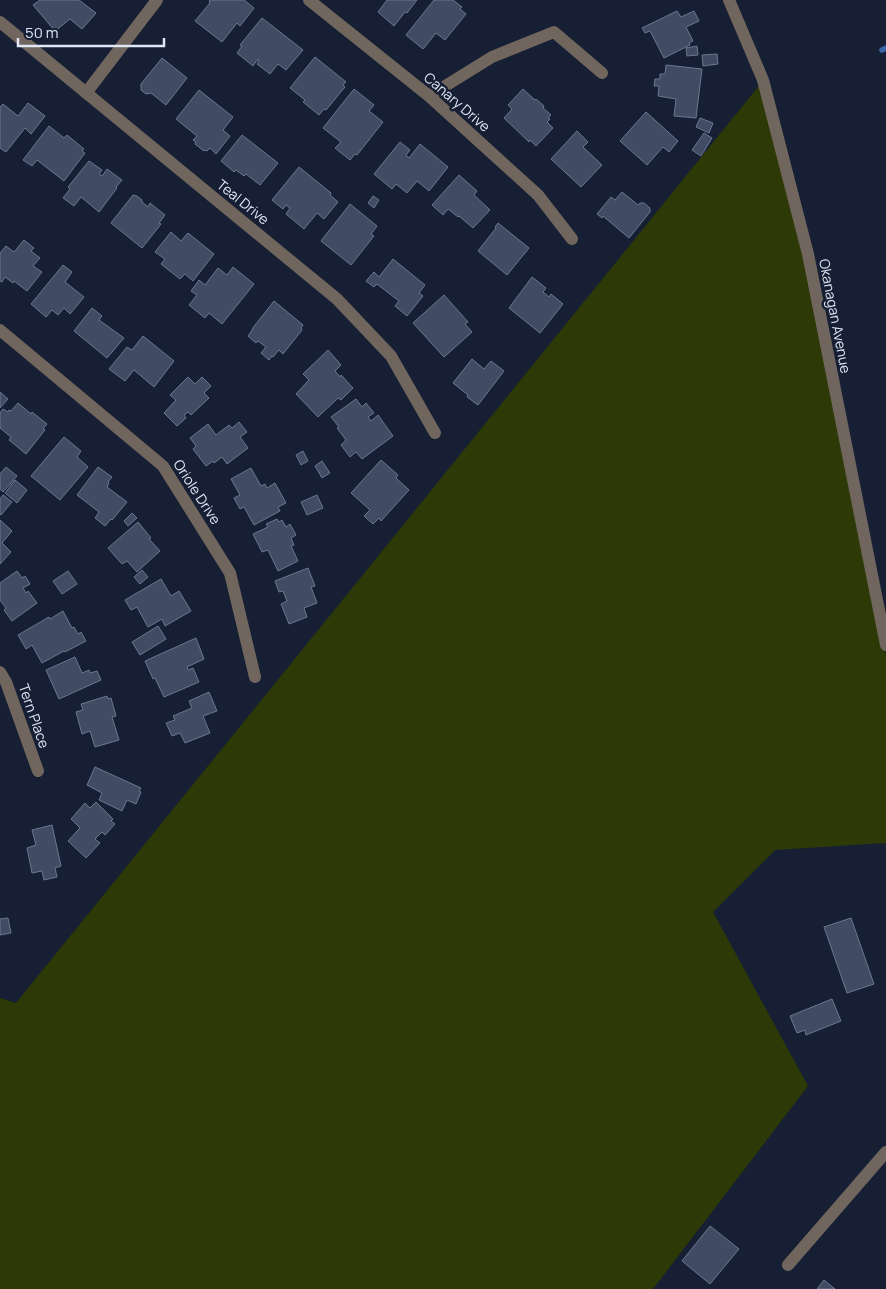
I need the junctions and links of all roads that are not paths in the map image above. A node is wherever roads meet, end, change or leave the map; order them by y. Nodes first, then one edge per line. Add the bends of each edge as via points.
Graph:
1 (157, 0) edge
2 (310, 0) edge
3 (729, 0) edge
4 (0, 22) edge
5 (602, 73) dead end
6 (86, 92) junction
7 (428, 96) junction
8 (572, 239) dead end
9 (0, 330) edge
10 (435, 433) dead end
11 (886, 644) edge
12 (0, 672) edge
13 (255, 677) dead end
14 (38, 771) dead end
15 (886, 1152) edge
16 (788, 1265) dead end

1 - 6 street
2 - 7 street, Canary Drive
3 - 11 street, Okanagan Avenue via 763,80 808,254
4 - 6 street, Teal Drive
5 - 7 street via 554,32 492,57
6 - 10 street, Teal Drive via 337,299 390,356
7 - 8 street, Canary Drive via 538,194
9 - 13 street, Oriole Drive via 163,466 230,573
12 - 14 street, Tern Place
15 - 16 street

